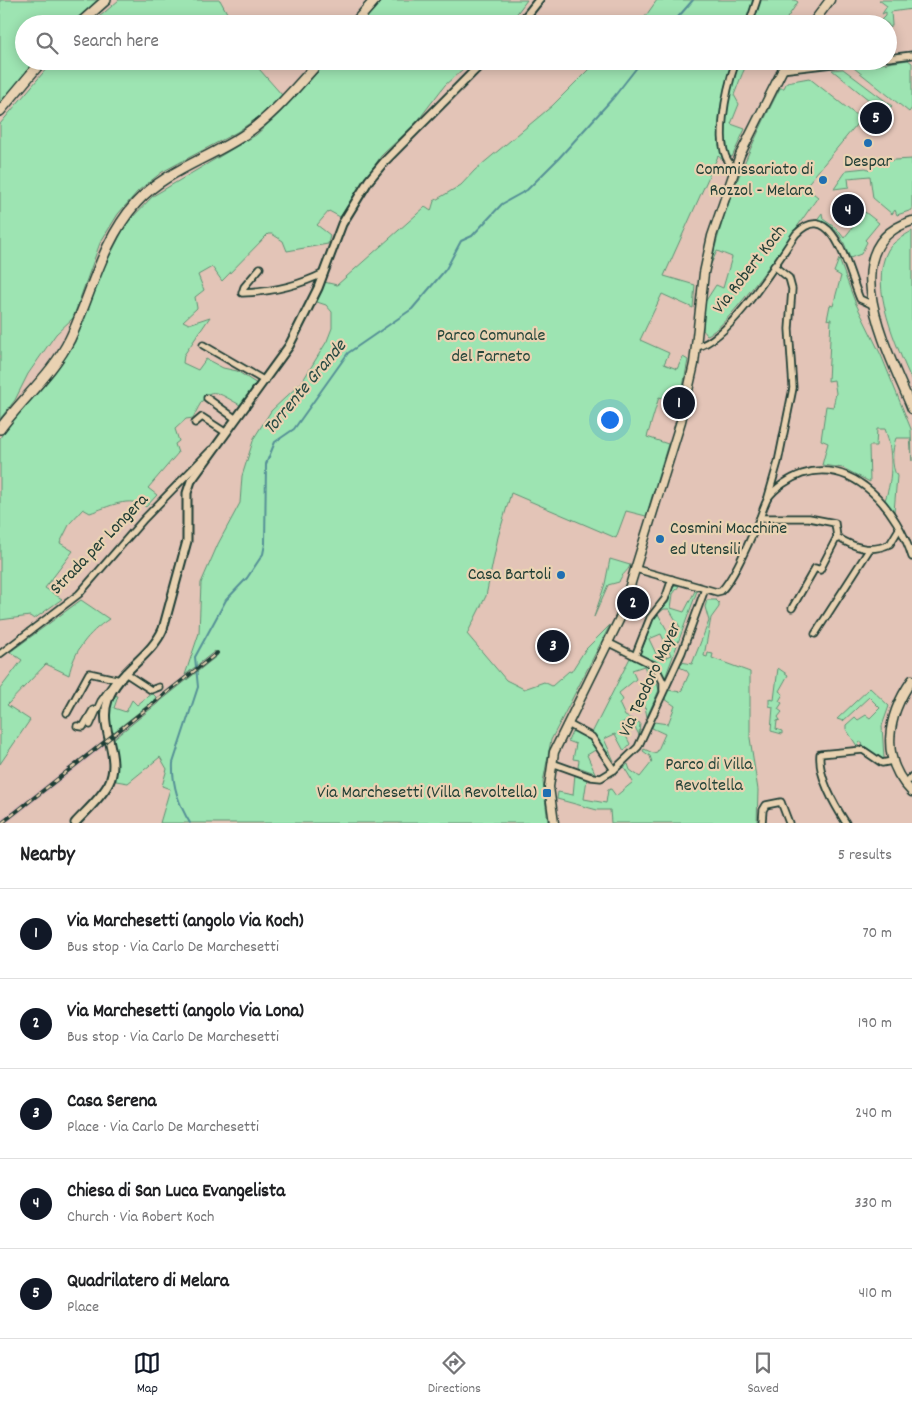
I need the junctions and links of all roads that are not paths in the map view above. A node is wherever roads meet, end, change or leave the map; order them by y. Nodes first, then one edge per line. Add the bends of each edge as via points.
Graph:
1 (106, 0) edge
2 (375, 0) edge
3 (539, 0) edge
4 (757, 0) edge
5 (830, 0) edge
6 (89, 15) edge
7 (362, 15) edge
8 (527, 15) edge
9 (752, 15) edge
10 (819, 15) edge
11 (912, 55) edge
12 (897, 57) edge
13 (34, 70) edge
14 (312, 70) edge
15 (475, 70) edge
16 (733, 70) edge
17 (781, 70) edge
18 (0, 111) edge
19 (735, 168) junction
20 (912, 220) edge
21 (774, 266) junction
22 (260, 268) dead end
23 (324, 272) junction
24 (873, 305) junction
25 (203, 345) dead end
26 (697, 347) junction
27 (265, 381) junction
28 (208, 398) dead end
29 (912, 409) edge
30 (236, 419) junction
31 (195, 423) dead end
32 (0, 428) edge
33 (225, 432) junction
34 (213, 447) junction
35 (768, 499) junction
36 (760, 518) junction
37 (899, 528) junction
38 (837, 537) junction
39 (869, 550) junction
40 (912, 557) edge
41 (636, 569) junction
42 (672, 579) junction
43 (705, 589) junction
44 (792, 608) dead end
45 (815, 634) dead end
46 (609, 643) junction
47 (0, 654) edge
48 (635, 656) junction
49 (125, 673) junction
50 (118, 680) junction
51 (912, 680) edge
52 (159, 686) dead end
53 (663, 692) junction
54 (97, 707) junction
55 (66, 713) dead end
56 (568, 724) junction
57 (90, 725) dead end
58 (77, 726) dead end
59 (892, 761) junction
60 (552, 763) junction
61 (614, 770) junction
62 (912, 776) edge
63 (904, 784) junction
64 (912, 792) edge
65 (75, 823) edge
66 (554, 823) edge
67 (762, 823) edge
68 (789, 823) edge
69 (846, 823) edge

1 - 6 main road
2 - 7 main road
3 - 8 street
4 - 9 street
5 - 10 main road
11 - 12 street
13 - 18 main road
14 - 32 main road via 255,128 172,174 136,204 104,253 65,348
15 - 23 street, Strada per Longera via 376,170 342,224
16 - 19 street via 723,124 725,154
17 - 19 main road
19 - 26 main road via 709,247
20 - 24 main road via 886,234 874,254 870,277
21 - 24 street, Via Robert Koch via 800,230 814,225 824,227 837,239 860,299
21 - 26 street, Via Robert Koch via 734,318 707,343
21 - 35 street via 789,278 792,288 789,329 793,388
22 - 23 street via 242,293 270,292 310,280
23 - 27 street, Strada per Longera via 299,329
24 - 29 main road
25 - 27 street
26 - 41 main road via 681,421
27 - 30 street, Strada per Longera
28 - 30 street
30 - 33 street, Strada per Longera
31 - 33 street via 202,417
33 - 34 street, Strada per Longera
34 - 47 street, Strada per Longera via 79,594
34 - 49 street, Strada per Longera via 191,480 187,493 187,541 164,628 153,645
35 - 36 street
35 - 37 street via 776,489 797,475 824,470 838,472 866,486
36 - 38 street via 809,518 835,523
36 - 43 street via 724,588 717,592
37 - 39 street via 890,544
37 - 40 street
38 - 39 street
38 - 44 street via 820,570 815,568
39 - 45 street
41 - 42 street
41 - 46 main road
42 - 43 street
42 - 48 street via 665,599 654,610
43 - 53 street, Via Teodoro Mayer
46 - 48 street
46 - 56 main road
48 - 53 street via 655,666 663,682
49 - 50 street, Strada per Longera
49 - 52 street via 151,690
50 - 54 street via 109,687
50 - 55 street via 89,673
50 - 65 street, Strada per Longera via 106,709 106,732 112,756 111,780
51 - 59 main road via 890,726
53 - 61 street, Via Teodoro Mayer via 643,739
54 - 57 street
54 - 58 street via 83,727
56 - 60 main road
56 - 61 street via 592,737
59 - 63 main road
59 - 69 street via 882,763 863,750 820,754 822,774
60 - 61 street via 597,778
60 - 66 main road via 549,787
62 - 63 street
63 - 64 main road
67 - 68 street via 762,810 766,805 781,802

